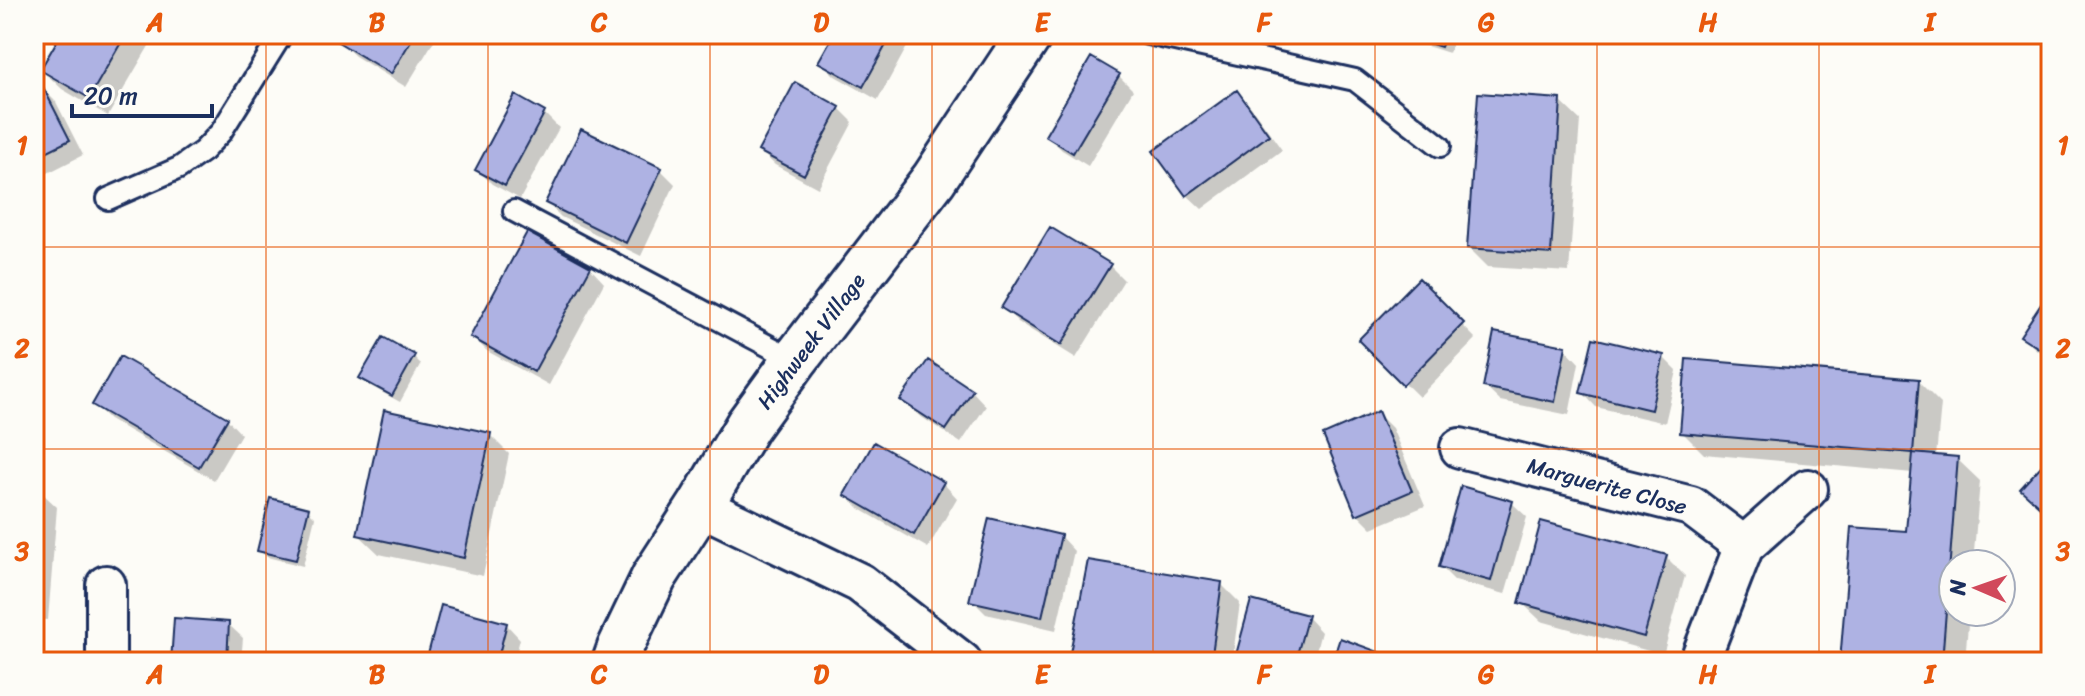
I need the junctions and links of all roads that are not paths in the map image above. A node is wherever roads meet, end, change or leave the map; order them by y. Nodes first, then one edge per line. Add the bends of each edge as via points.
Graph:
1 (282, 34) edge
2 (1030, 34) edge
3 (1148, 34) edge
4 (1440, 146) dead end
5 (108, 199) dead end
6 (514, 211) dead end
7 (795, 360) junction
8 (1460, 448) dead end
9 (1808, 489) dead end
10 (700, 506) junction
11 (1744, 546) junction
12 (106, 585) dead end
13 (106, 662) edge
14 (615, 662) edge
15 (962, 662) edge
16 (1699, 662) edge

1 - 5 lane via 221,132 203,151 179,168
2 - 7 street, Highweek Village via 934,179
3 - 4 lane via 1355,80
6 - 7 lane
7 - 10 street, Highweek Village
8 - 11 street, Marguerite Close via 1691,506
9 - 11 street
10 - 14 street, Highweek Village via 654,577
10 - 15 street via 860,583
11 - 16 street
12 - 13 street

